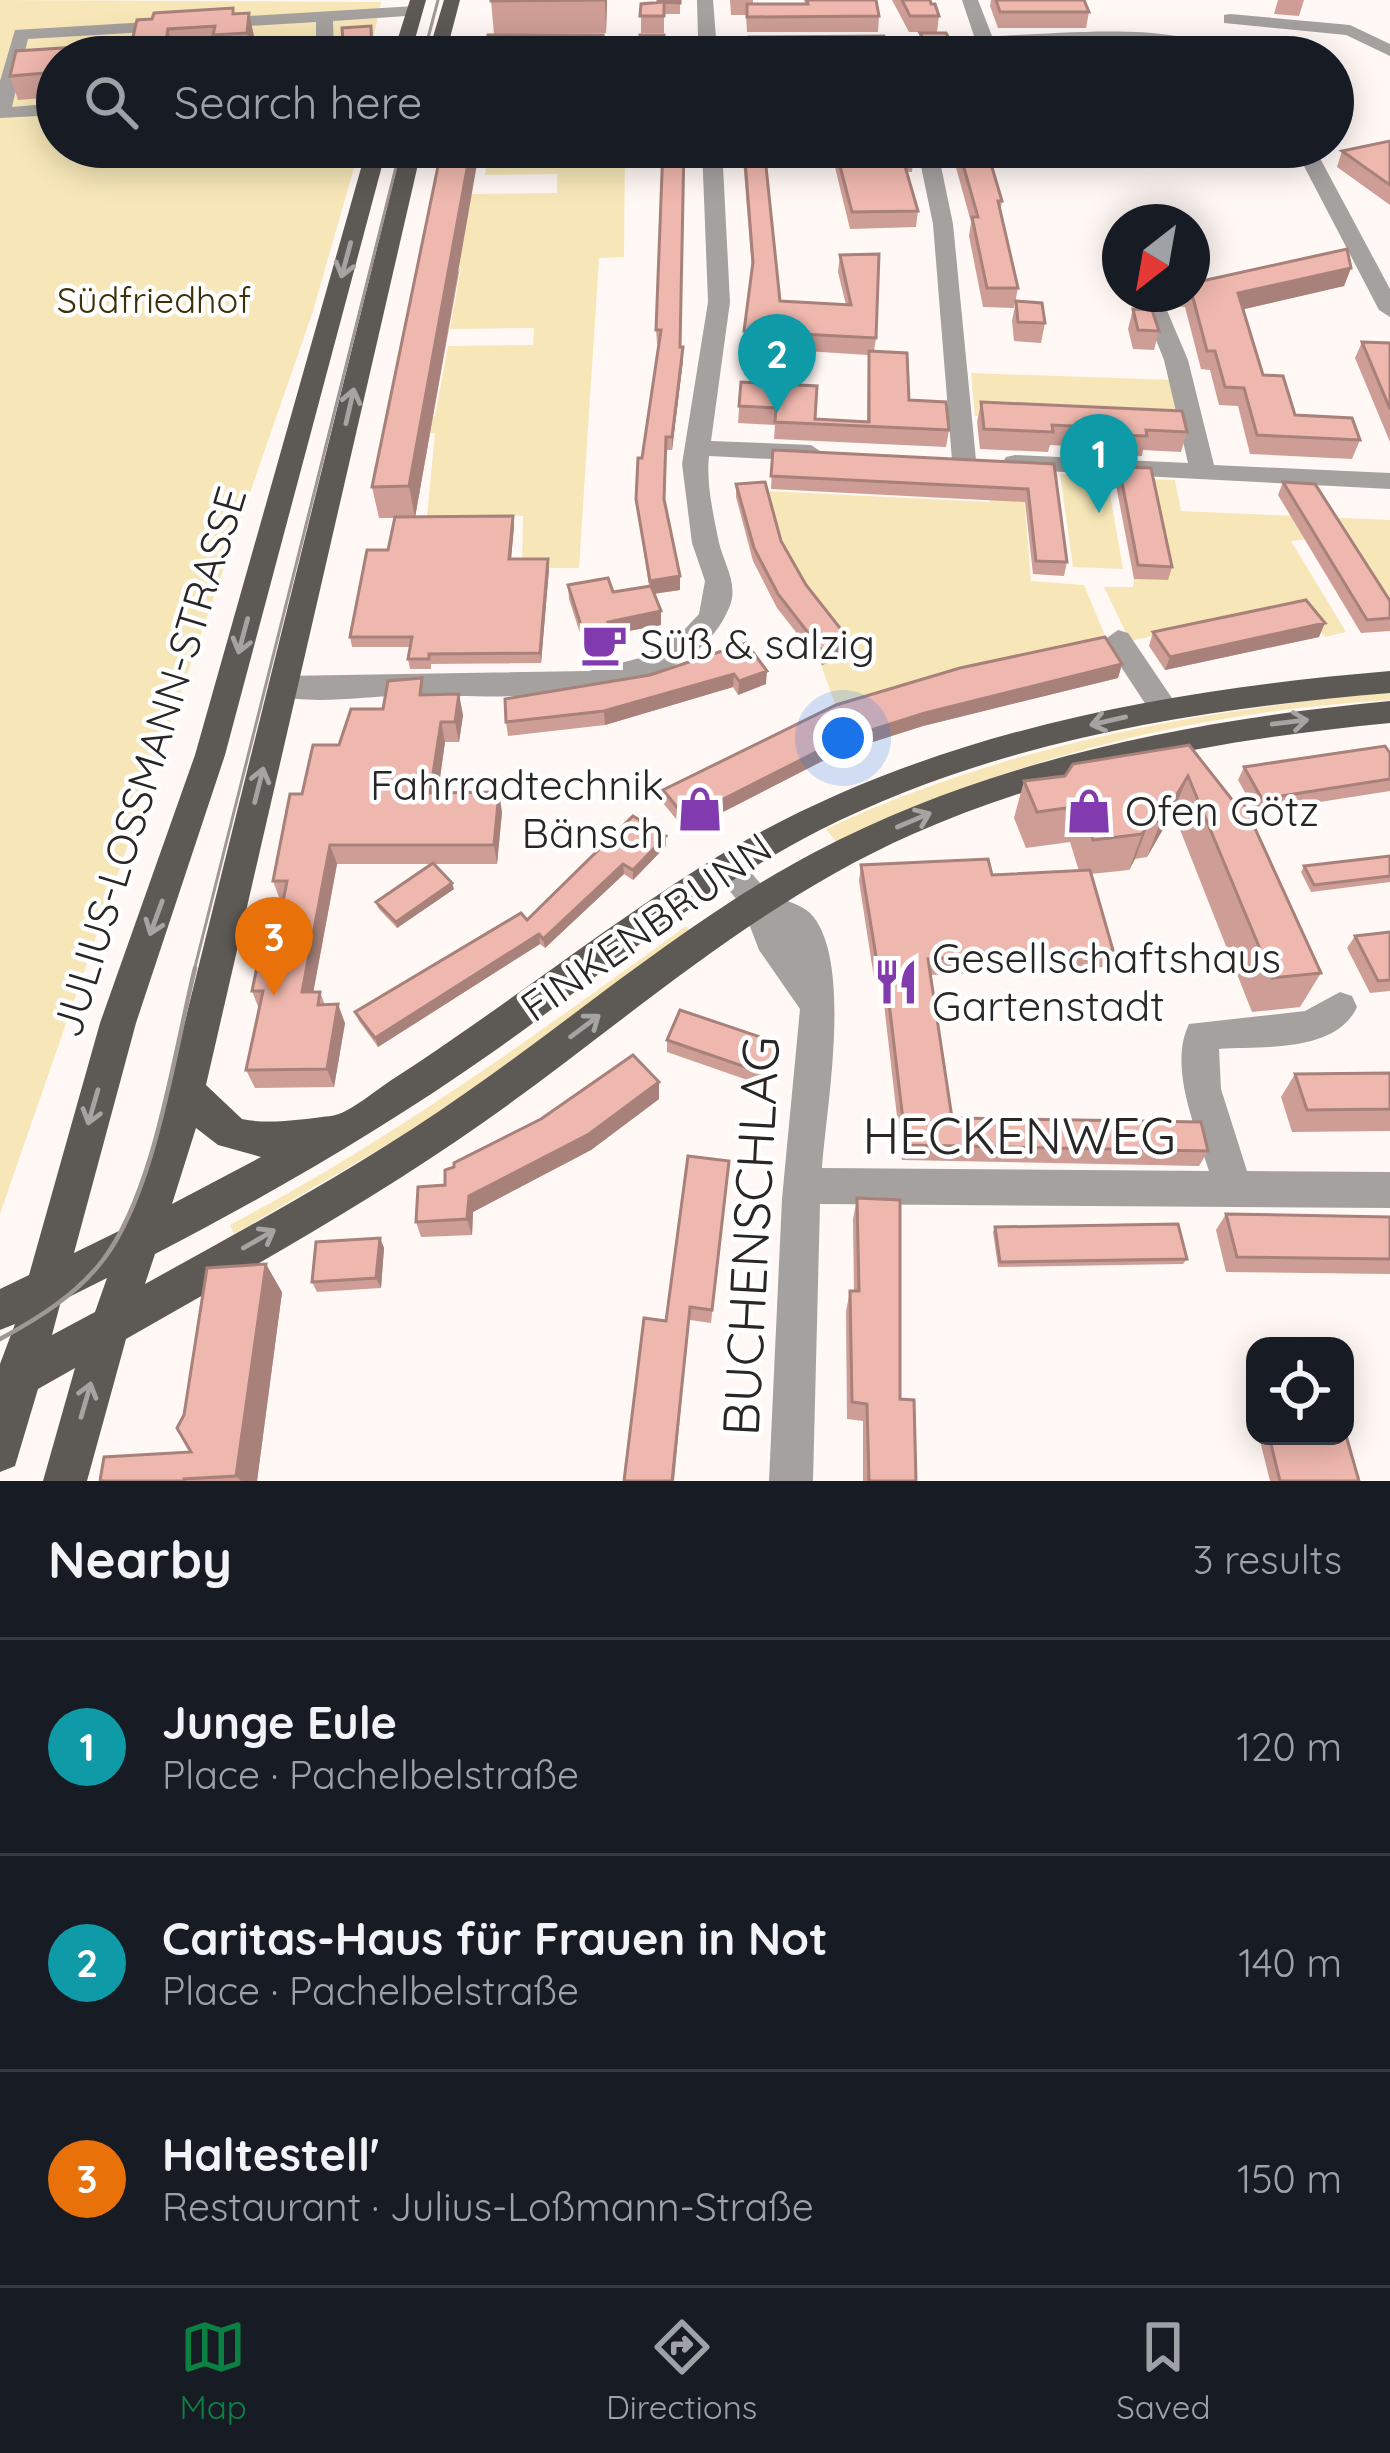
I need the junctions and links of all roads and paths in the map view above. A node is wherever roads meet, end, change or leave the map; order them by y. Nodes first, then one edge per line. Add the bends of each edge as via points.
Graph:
1 (452, 0) edge
2 (705, 0) edge
3 (970, 0) edge
4 (416, 6) edge
5 (1228, 10) edge
6 (324, 13) junction
7 (325, 36) edge
8 (407, 36) edge
9 (442, 36) edge
10 (707, 36) edge
11 (989, 36) edge
12 (1206, 36) edge
13 (1390, 51) edge
14 (36, 111) edge
15 (371, 168) edge
16 (407, 168) edge
17 (713, 168) edge
18 (932, 168) edge
19 (1315, 168) edge
20 (1390, 310) edge
21 (1156, 312) edge
22 (697, 448) junction
23 (831, 454) edge
24 (1203, 472) junction
25 (1390, 481) edge
26 (1118, 640) dead end
27 (1390, 682) edge
28 (283, 687) junction
29 (1390, 712) edge
30 (1164, 725) junction
31 (1190, 768) edge
32 (728, 868) junction
33 (758, 901) junction
34 (1340, 1007) dead end
35 (188, 1089) junction
36 (348, 1126) junction
37 (803, 1186) junction
38 (1233, 1188) junction
39 (1390, 1190) edge
40 (145, 1238) junction
41 (41, 1290) junction
42 (0, 1310) edge
43 (113, 1322) junction
44 (10, 1382) edge
45 (0, 1451) edge
46 (65, 1481) edge
47 (791, 1481) edge

1 - 9 main road
2 - 10 street
3 - 11 street
4 - 6 street
4 - 8 main road
5 - 12 street
5 - 13 street via 1349,30
6 - 7 street
6 - 14 street via 21,34 1,113
15 -> 41 main road, JULIUS-LOSSMANN-STRASSE via 199,794 118,1023
28 -> 16 main road
17 - 22 street via 719,302
18 - 24 street via 944,232 952,460
19 - 20 street
21 - 24 street
22 - 23 street
22 - 28 street via 695,493 718,604 674,651 589,682
24 - 25 street
26 - 30 street
27 - 30 main road, FINKENBRUNN via 1259,693
35 -> 28 main road
30 -> 29 main road, FINKENBRUNN
30 - 31 street
30 -> 32 main road, FINKENBRUNN via 1024,742 913,777
33 -> 30 main road, FINKENBRUNN via 952,804
32 - 33 street, BUCHENSCHLAG
32 - 36 main road, FINKENBRUNN
33 - 37 street, BUCHENSCHLAG via 771,940 816,997
43 -> 33 main road, FINKENBRUNN via 431,1137
34 - 38 street, HECKENWEG via 1311,1026 1201,1035 1203,1090
35 - 36 main road via 216,1126 253,1141
35 - 40 main road
36 - 40 main road, FINKENBRUNN
37 - 38 street, HECKENWEG
37 - 47 street, BUCHENSCHLAG
38 - 39 street, HECKENWEG
40 - 41 main road, FINKENBRUNN
40 - 43 main road
41 - 42 main road
41 - 44 main road, JULIUS-LOSSMANN-STRASSE
43 - 44 main road, FINKENBRUNN
46 -> 43 main road
44 - 45 main road, JULIUS-LOSSMANN-STRASSE

